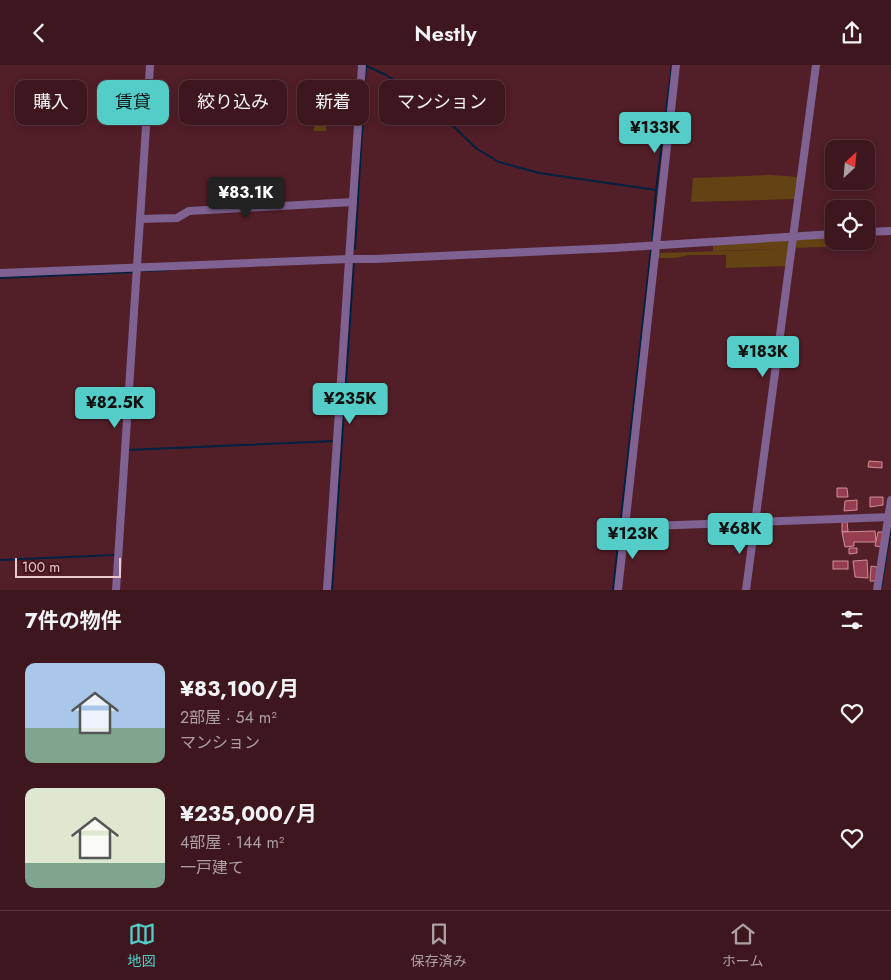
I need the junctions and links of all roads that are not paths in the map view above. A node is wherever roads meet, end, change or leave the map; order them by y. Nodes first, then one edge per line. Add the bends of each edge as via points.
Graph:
1 (150, 65) edge
2 (676, 65) edge
3 (816, 65) edge
4 (362, 66) edge
5 (353, 202) junction
6 (140, 219) junction
7 (891, 231) edge
8 (875, 232) edge
9 (825, 235) edge
10 (793, 237) junction
11 (653, 245) junction
12 (349, 259) junction
13 (136, 269) junction
14 (0, 273) edge
15 (891, 500) edge
16 (890, 517) edge
17 (755, 523) junction
18 (625, 527) junction
19 (116, 590) edge
20 (328, 590) edge
21 (618, 590) edge
22 (746, 590) edge
23 (877, 590) edge

1 - 6 street
2 - 11 street
3 - 10 street
4 - 5 street
5 - 6 street via 189,211 177,218
5 - 12 street
6 - 13 street
7 - 8 street
9 - 10 street
10 - 11 street
10 - 17 street
11 - 12 street
11 - 18 street
12 - 13 street
12 - 20 street
13 - 14 street
13 - 19 street
15 - 16 street
16 - 17 street
16 - 23 street
17 - 18 street
17 - 22 street
18 - 21 street

